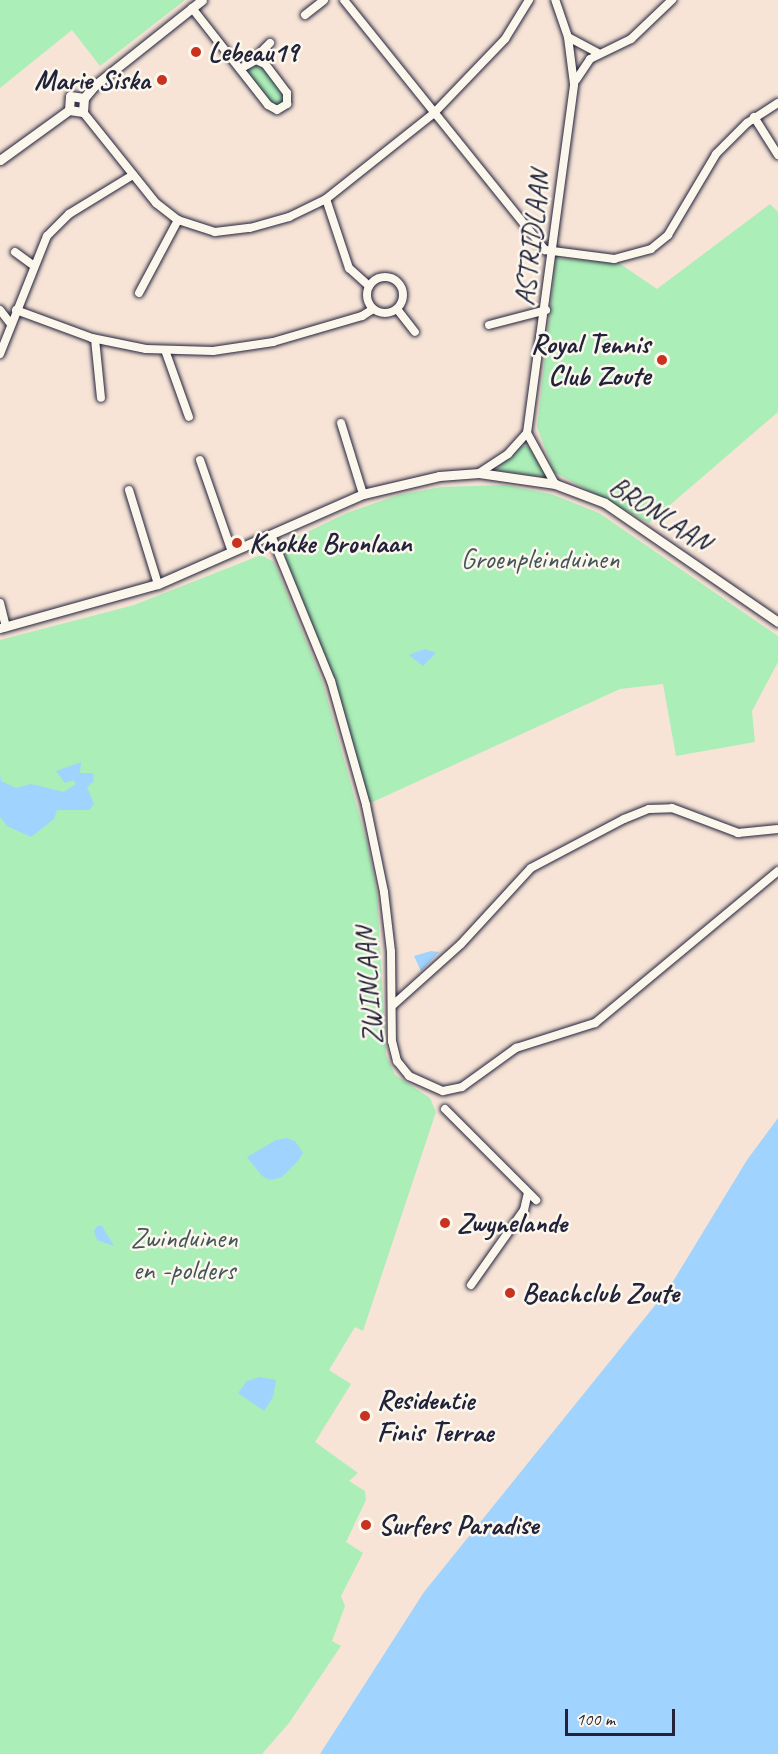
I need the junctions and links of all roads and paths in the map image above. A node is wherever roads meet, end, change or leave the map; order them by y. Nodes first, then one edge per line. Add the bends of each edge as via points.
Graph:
1 (202, 0) edge
2 (324, 0) edge
3 (344, 0) edge
4 (529, 0) edge
5 (555, 0) edge
6 (672, 0) edge
7 (192, 8) junction
8 (305, 15) dead end
9 (568, 37) junction
10 (270, 43) dead end
11 (598, 53) junction
12 (251, 62) junction
13 (240, 69) junction
14 (574, 84) junction
15 (84, 98) junction
16 (778, 104) edge
17 (69, 110) junction
18 (83, 112) junction
19 (434, 113) junction
20 (754, 117) junction
21 (778, 155) edge
22 (0, 160) edge
23 (133, 175) junction
24 (326, 199) junction
25 (178, 220) junction
26 (15, 252) dead end
27 (553, 252) junction
28 (33, 265) junction
29 (369, 286) junction
30 (139, 293) dead end
31 (373, 309) junction
32 (397, 309) junction
33 (0, 310) edge
34 (16, 310) junction
35 (546, 310) junction
36 (11, 324) junction
37 (489, 325) dead end
38 (415, 332) dead end
39 (95, 339) junction
40 (165, 350) junction
41 (0, 354) edge
42 (101, 398) dead end
43 (189, 417) dead end
44 (341, 423) dead end
45 (527, 433) junction
46 (200, 460) dead end
47 (479, 473) junction
48 (555, 484) junction
49 (129, 490) dead end
50 (363, 494) junction
51 (271, 535) junction
52 (232, 552) junction
53 (158, 584) junction
54 (0, 603) edge
55 (778, 621) edge
56 (3, 628) edge
57 (778, 829) edge
58 (778, 871) edge
59 (393, 1005) junction
60 (445, 1109) dead end
61 (528, 1193) junction
62 (536, 1200) dead end
63 (471, 1285) dead end

1 - 7 street
2 - 8 street
3 - 19 street
4 - 19 street via 505,39
5 - 9 street
6 - 11 street via 631,39
7 - 13 street
7 - 15 street
9 - 11 street
9 - 14 street
10 - 12 street
11 - 14 street via 585,64
12 - 13 street
12 - 13 street via 265,64 287,93 285,107 277,110 268,105
14 - 27 street, ASTRIDLAAN
15 - 17 street via 70,96
15 - 18 street
16 - 20 street
17 - 18 street
17 - 22 street
18 - 23 street
19 - 24 street
19 - 27 street via 539,245
20 - 21 street
20 - 27 street via 716,153 668,235 651,249 614,259
23 - 25 street via 156,203
23 - 28 street via 61,221 47,236
24 - 25 street via 290,217 250,228 215,232
24 - 29 street via 349,268
25 - 30 street
26 - 28 street
27 - 35 street, ASTRIDLAAN
28 - 34 street
29 - 31 street via 367,298
29 - 32 street via 377,278 395,279 404,293
31 - 32 street via 385,313
31 - 40 street via 362,316 248,348
32 - 38 street
33 - 36 street
34 - 36 street
34 - 39 street
35 - 37 street
35 - 45 street, ASTRIDLAAN
36 - 41 street
39 - 40 street
39 - 42 street
40 - 43 street
44 - 50 street
45 - 47 street via 508,454
45 - 48 street
46 - 52 street
47 - 48 street, BRONLAAN
47 - 50 street, BRONLAAN via 439,476
48 - 55 street, BRONLAAN via 623,512
49 - 53 street
50 - 51 street, BRONLAAN
51 - 52 street, BRONLAAN
51 - 59 street, ZWINLAAN via 330,681 366,805 384,892
52 - 53 street, BRONLAAN
53 - 56 street, BRONLAAN
54 - 56 street
57 - 59 street via 738,833 672,808 650,809 624,819 531,868 461,944
58 - 59 street, ZWINLAAN via 595,1023 516,1048 462,1087 435,1089 402,1069 392,1041
60 - 61 street
61 - 62 street
61 - 63 street via 524,1210

